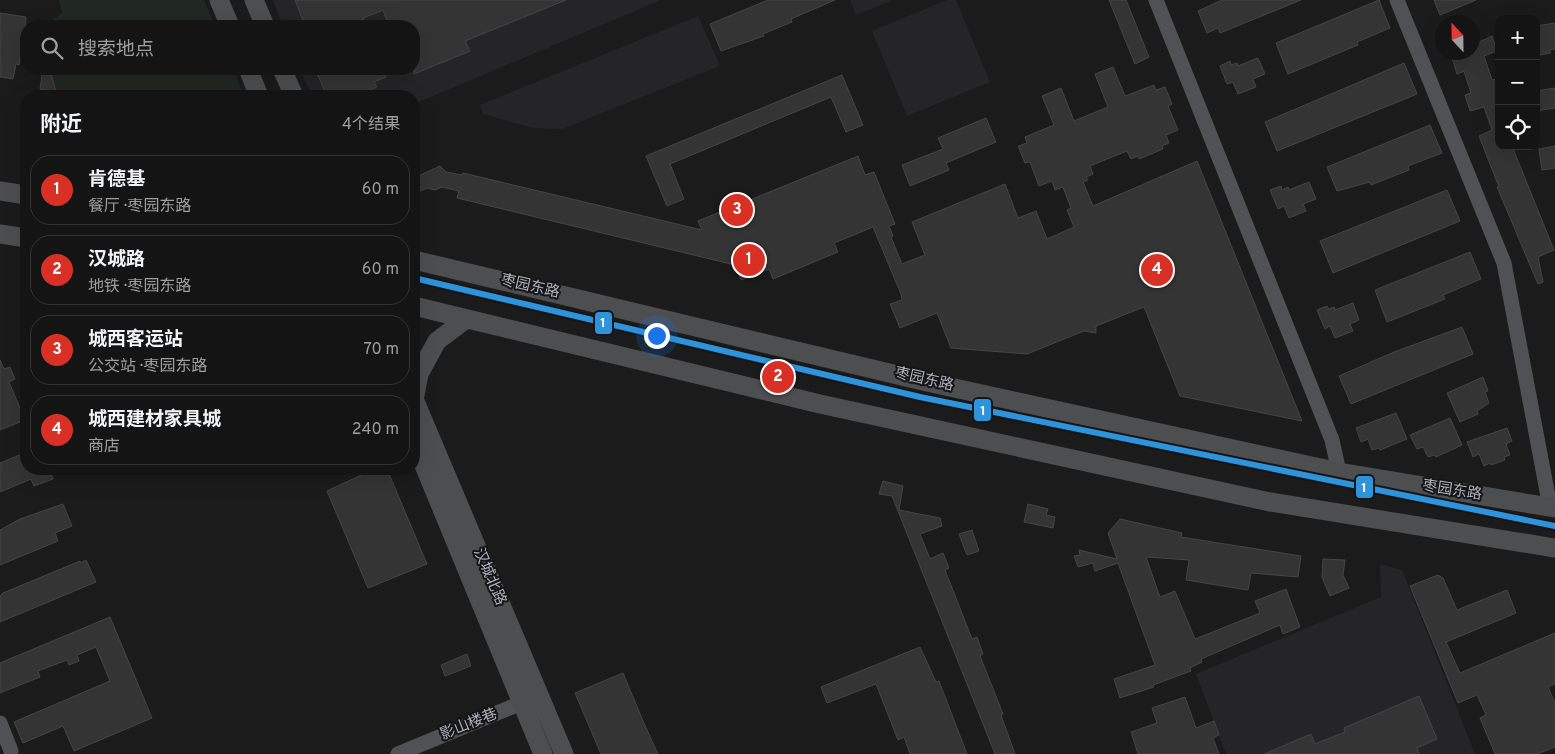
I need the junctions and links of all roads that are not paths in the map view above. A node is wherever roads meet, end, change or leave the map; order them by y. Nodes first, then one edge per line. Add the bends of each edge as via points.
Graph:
1 (219, 0) edge
2 (254, 0) edge
3 (1156, 0) edge
4 (1397, 0) edge
5 (227, 20) edge
6 (262, 20) edge
7 (250, 75) edge
8 (285, 75) edge
9 (257, 90) edge
10 (291, 90) edge
11 (0, 191) edge
12 (20, 194) edge
13 (0, 234) edge
14 (20, 237) edge
15 (420, 261) edge
16 (420, 308) edge
17 (465, 320) junction
18 (420, 372) edge
19 (420, 414) edge
20 (420, 456) edge
21 (1339, 472) junction
22 (1553, 507) edge
23 (1555, 548) edge
24 (540, 695) junction
25 (522, 703) junction
26 (0, 723) edge
27 (12, 751) dead end
28 (398, 754) edge
29 (542, 754) edge
30 (564, 754) edge

1 - 5 main road
2 - 6 main road
3 - 21 street via 1332,440
4 - 22 street via 1504,263
7 - 9 main road
8 - 10 main road
11 - 12 main road
13 - 14 main road
15 - 21 main road, 枣园东路 via 927,382
16 - 17 main road
17 - 18 main road via 437,341
17 - 23 main road via 820,404 1270,502
19 - 24 main road, 汉城北路
20 - 25 main road, 汉城北路
21 - 22 main road, 枣园东路
24 - 25 street, 影山楼巷
24 - 30 main road, 汉城北路
25 - 28 street, 影山楼巷
25 - 29 main road, 汉城北路
26 - 27 street

